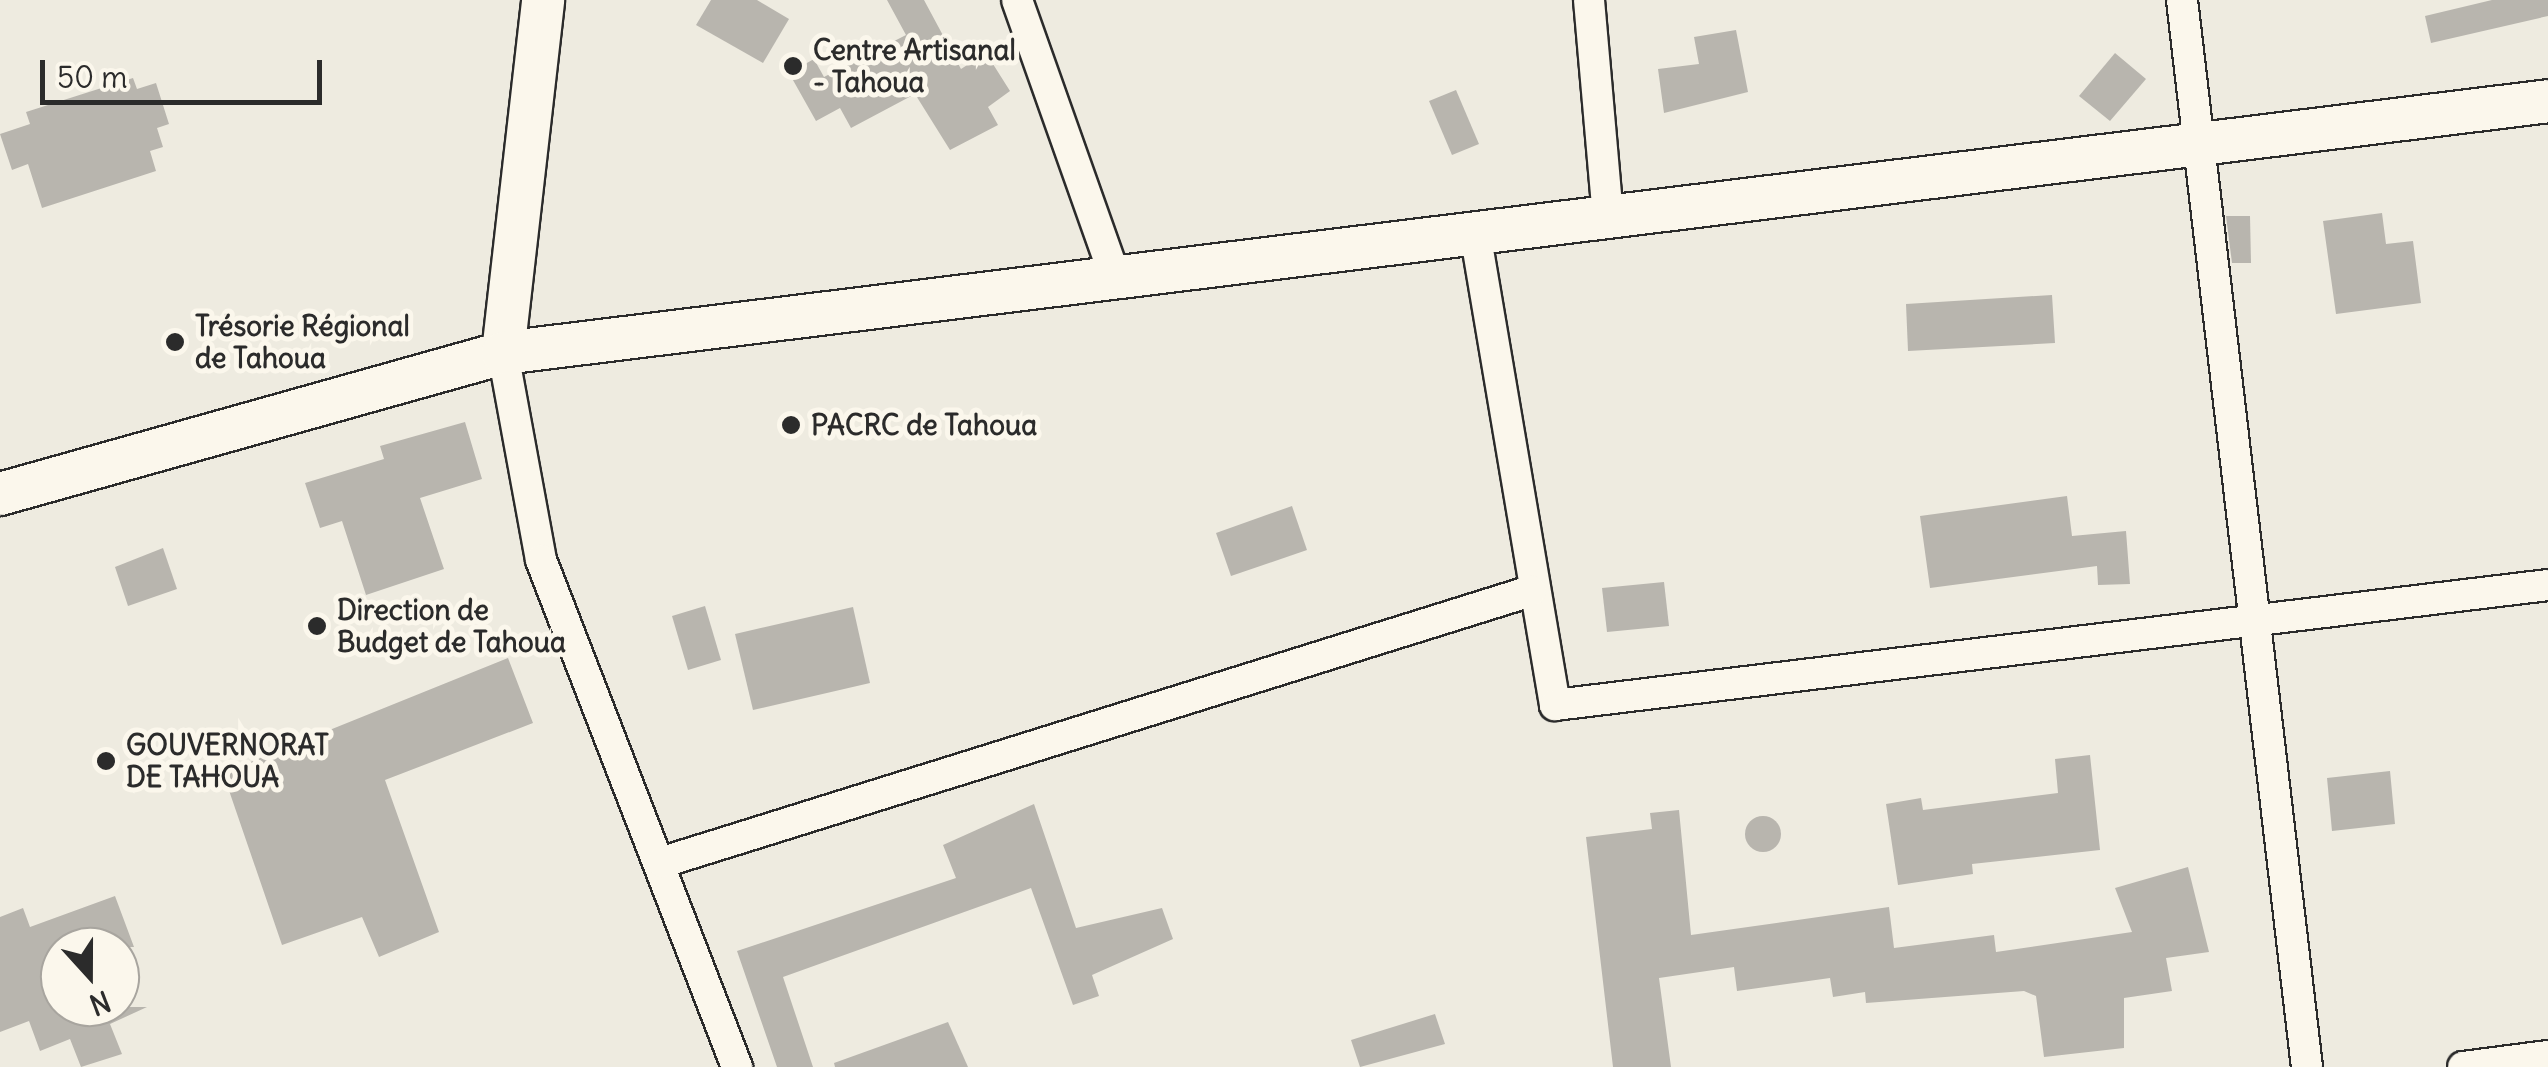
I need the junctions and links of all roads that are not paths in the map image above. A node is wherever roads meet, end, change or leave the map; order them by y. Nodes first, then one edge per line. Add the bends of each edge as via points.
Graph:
1 (543, 0) edge
2 (1017, 0) edge
3 (1589, 0) edge
4 (2182, 0) edge
5 (2548, 100) edge
6 (2199, 143) junction
7 (1608, 216) junction
8 (1475, 232) junction
9 (1115, 276) junction
10 (503, 353) junction
11 (0, 494) edge
12 (2548, 585) edge
13 (1531, 592) junction
14 (2253, 618) junction
15 (664, 862) junction
16 (2548, 1056) edge
17 (737, 1067) edge
18 (2307, 1067) edge
19 (2463, 1067) edge

1 - 10 street
2 - 9 street
3 - 7 street
4 - 6 street
5 - 6 street
6 - 7 street
6 - 14 street
7 - 8 street
8 - 9 street
8 - 13 street
9 - 10 street
10 - 11 street
10 - 15 street via 541,560
12 - 14 street
13 - 14 street via 1556,705
13 - 15 street
14 - 18 street
15 - 17 street
16 - 19 street

